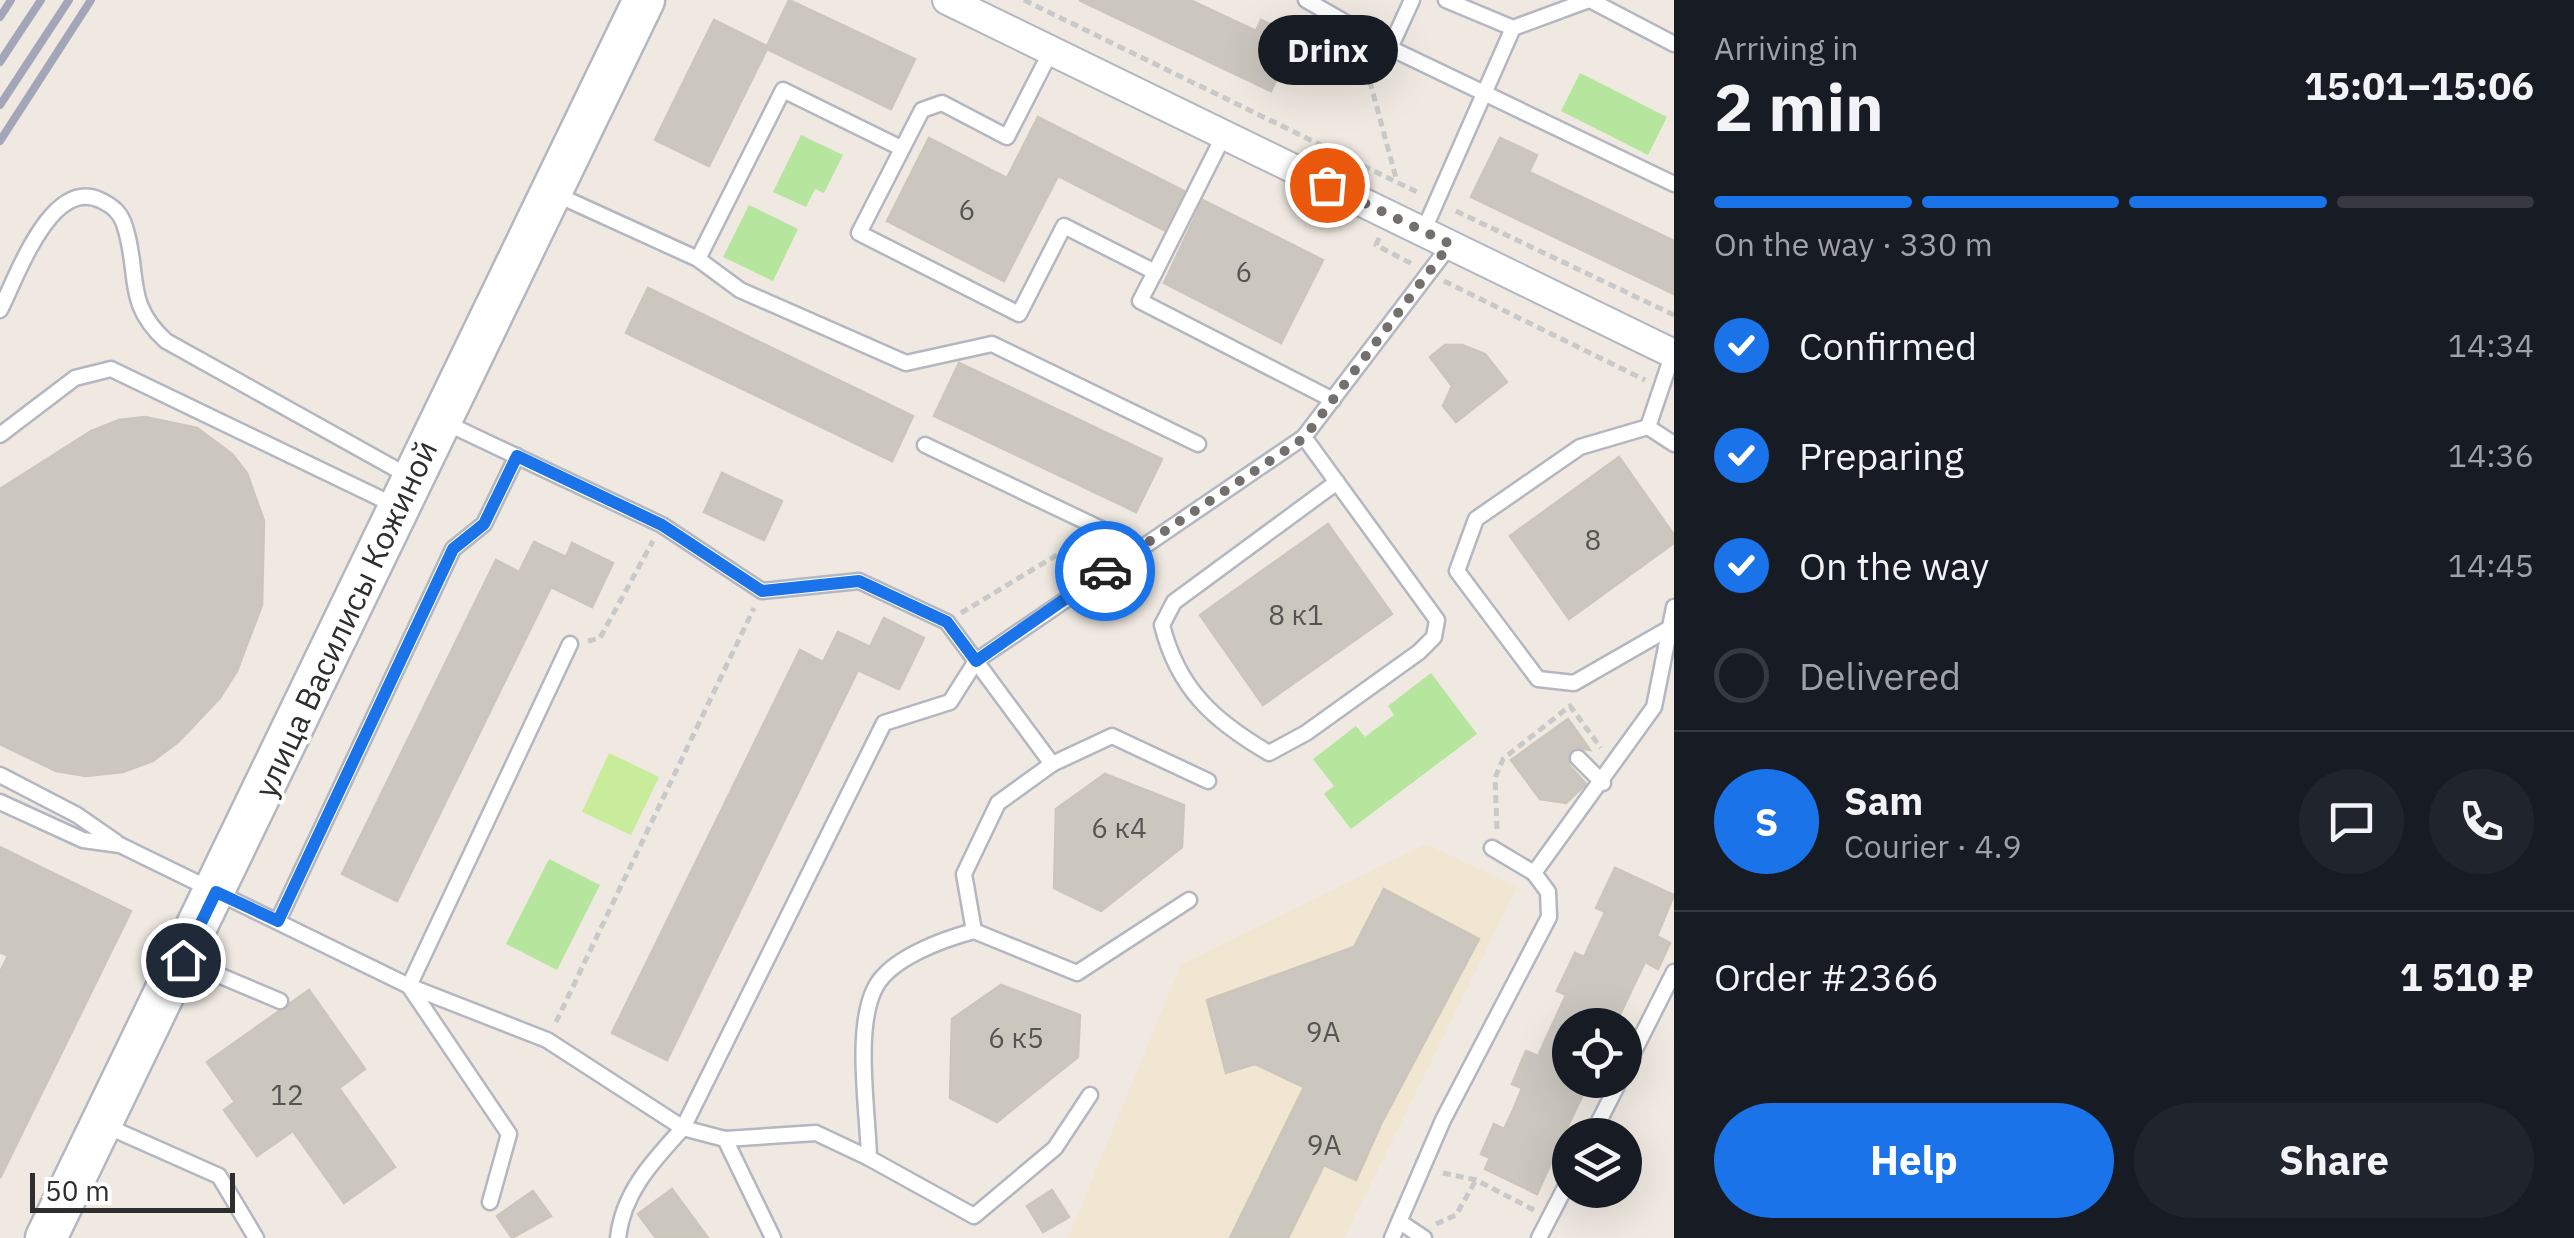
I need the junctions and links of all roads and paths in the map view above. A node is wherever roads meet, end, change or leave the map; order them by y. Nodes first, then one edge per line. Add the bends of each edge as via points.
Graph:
1 (644, 0) edge
2 (947, 0) edge
3 (1024, 0) edge
4 (1306, 0) edge
5 (1412, 0) edge
6 (1446, 0) edge
7 (1589, 0) edge
8 (1356, 28) junction
9 (1512, 28) junction
10 (1674, 44) edge
11 (1390, 48) junction
12 (1051, 50) junction
13 (1486, 90) junction
14 (1224, 135) junction
15 (902, 148) junction
16 (1396, 178) dead end
17 (1674, 184) edge
18 (551, 192) junction
19 (1437, 202) junction
20 (1423, 232) junction
21 (1450, 244) junction
22 (698, 259) junction
23 (1154, 272) junction
24 (0, 310) edge
25 (1674, 315) edge
26 (1673, 354) edge
27 (1333, 400) junction
28 (441, 420) junction
29 (1648, 426) junction
30 (0, 435) edge
31 (1304, 438) junction
32 (1198, 444) dead end
33 (1674, 444) edge
34 (925, 445) dead end
35 (517, 456) junction
36 (1336, 482) junction
37 (406, 493) junction
38 (662, 525) junction
39 (1106, 530) junction
40 (1139, 547) junction
41 (762, 591) junction
42 (1674, 607) edge
43 (947, 622) junction
44 (1668, 629) junction
45 (570, 644) joint
46 (976, 661) junction
47 (1578, 758) dead end
48 (1052, 764) junction
49 (1615, 766) junction
50 (0, 775) edge
51 (1208, 780) dead end
52 (1603, 783) junction
53 (0, 802) edge
54 (120, 845) junction
55 (1492, 848) joint
56 (1534, 872) junction
57 (216, 892) junction
58 (1189, 900) dead end
59 (278, 921) junction
60 (974, 931) junction
61 (183, 960) junction
62 (1674, 972) edge
63 (409, 986) junction
64 (280, 1002) dead end
65 (1642, 1035) edge
66 (547, 1040) junction
67 (1090, 1094) dead end
68 (103, 1125) junction
69 (683, 1128) junction
70 (725, 1139) junction
71 (870, 1158) junction
72 (1420, 1169) junction
73 (1476, 1180) junction
74 (490, 1202) dead end
75 (1555, 1208) edge
76 (1550, 1218) junction
77 (1400, 1222) junction
78 (1420, 1236) edge
79 (46, 1238) edge
80 (256, 1238) edge
81 (618, 1238) edge
82 (773, 1238) edge
83 (1392, 1238) edge
84 (1539, 1238) edge

1 - 18 street, улица Василисы Кожиной
2 - 12 street
3 - 19 path
4 - 8 lane
5 - 11 lane
6 - 9 lane
7 - 9 lane
7 - 10 lane
8 - 11 lane
8 - 16 path
9 - 13 lane
11 - 13 lane
12 - 14 street
12 - 15 lane via 1007,136 942,103 922,110
13 - 17 lane
13 - 19 lane
14 - 20 street
14 - 23 lane
15 - 22 lane via 782,90
15 - 23 lane via 859,233 1019,314 1064,226
18 - 22 lane
18 - 28 street, улица Василисы Кожиной
19 - 20 lane
19 - 25 path
20 - 21 street
21 - 26 street
21 - 27 lane
22 - 32 lane via 740,290 906,363 992,344
23 - 27 lane via 1140,301
24 - 37 lane via 49,215 68,198 96,197 118,210 147,324
26 - 29 lane
27 - 31 lane
28 - 35 lane
28 - 37 street, улица Василисы Кожиной
29 - 33 lane
29 - 44 lane via 1580,447 1476,519 1457,571 1538,679 1574,683
30 - 37 lane via 74,378 111,369
31 - 36 lane
31 - 40 lane
34 - 39 lane
35 - 38 lane
35 - 59 lane via 484,524 453,549
36 - 36 lane via 1437,620 1434,637 1269,754 1223,726 1172,663 1162,625 1174,602
37 - 57 street, улица Василисы Кожиной
38 - 41 lane
38 - 45 path via 600,638
39 - 40 lane
39 - 43 path via 1064,547
40 - 46 lane
41 - 43 lane via 859,581
41 - 66 path
42 - 44 lane
43 - 46 lane
44 - 49 lane via 1654,707
45 - 63 lane
46 - 48 lane
46 - 69 lane via 950,702 884,722
47 - 52 lane
48 - 51 lane via 1112,736
48 - 60 lane via 998,803 964,874
49 - 52 lane
49 - 55 path via 1570,706 1504,759 1495,778 1498,835
50 - 54 lane
52 - 56 lane
53 - 54 lane via 83,840
54 - 57 lane
55 - 56 lane
56 - 72 lane via 1548,892 1549,917
57 - 59 lane
57 - 61 street, улица Василисы Кожиной
58 - 60 lane via 1077,974
59 - 63 lane
60 - 71 lane via 928,944 876,985 864,1024
61 - 64 lane
61 - 68 street, улица Василисы Кожиной
62 - 65 lane
63 - 66 lane
63 - 74 lane via 510,1134
66 - 69 lane
67 - 71 lane via 1055,1148 974,1216
68 - 79 street, улица Василисы Кожиной
68 - 80 lane via 218,1176
69 - 70 lane
69 - 81 lane via 643,1172 620,1215
70 - 71 lane via 816,1133
70 - 82 lane
72 - 73 path
72 - 77 lane
73 - 76 path
73 - 78 path via 1456,1215
75 - 76 lane
76 - 84 lane
77 - 78 lane
77 - 83 lane

